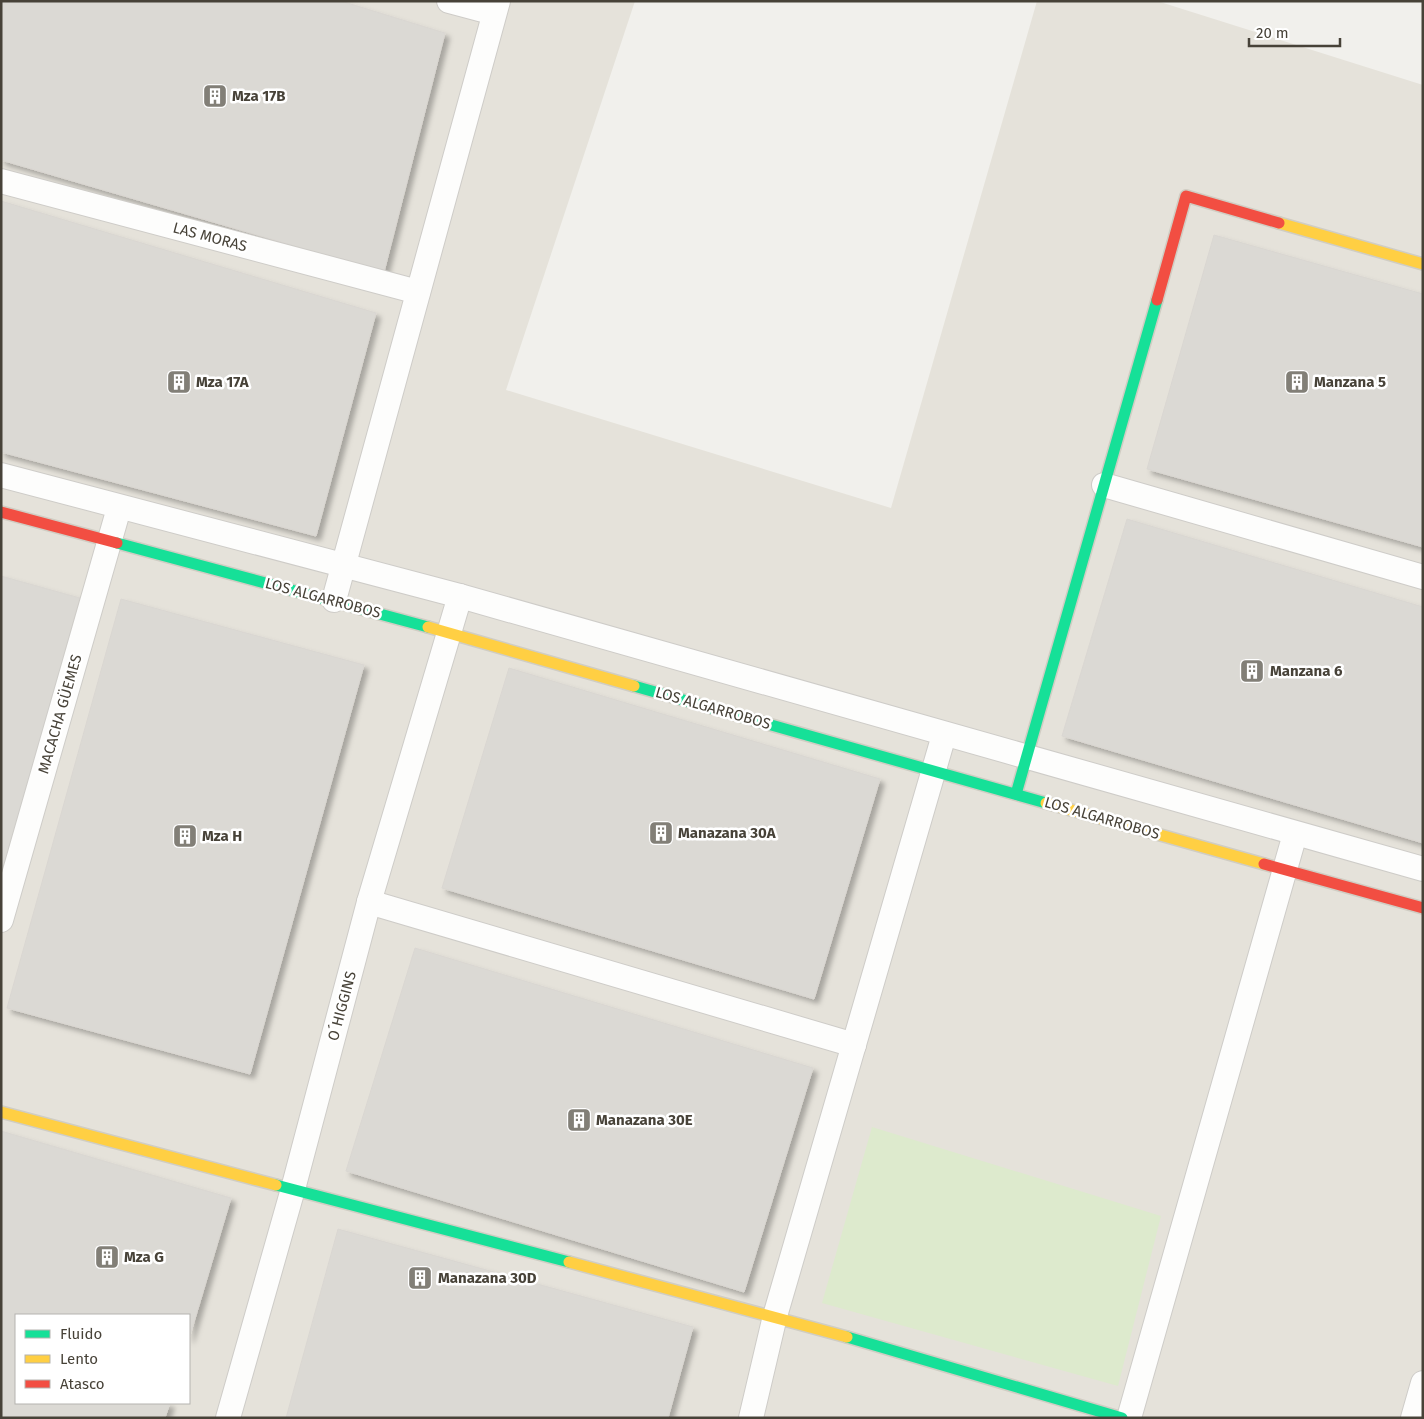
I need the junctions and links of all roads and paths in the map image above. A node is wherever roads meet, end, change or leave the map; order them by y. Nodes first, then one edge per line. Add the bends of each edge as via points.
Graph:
1 (449, 1) edge
2 (496, 7) edge
3 (1, 181) edge
4 (1423, 264) edge
5 (418, 292) junction
6 (1, 475) edge
7 (1104, 485) junction
8 (119, 508) junction
9 (1, 512) edge
10 (110, 542) junction
11 (343, 564) junction
12 (1423, 577) edge
13 (460, 596) junction
14 (334, 600) junction
15 (450, 632) junction
16 (944, 735) junction
17 (1026, 758) junction
18 (934, 772) junction
19 (1016, 794) junction
20 (1295, 834) junction
21 (1423, 869) edge
22 (1285, 870) junction
23 (369, 902) junction
24 (1423, 908) edge
25 (1, 920) edge
26 (854, 1045) junction
27 (1, 1112) edge
28 (293, 1189) junction
29 (775, 1316) junction
30 (1423, 1383) edge
31 (228, 1418) edge
32 (750, 1418) edge
33 (1122, 1418) edge
34 (1129, 1418) edge
35 (1413, 1418) edge

1 - 2 street
2 - 5 street
3 - 5 street, LAS MORAS
4 - 7 street via 1186,196
5 - 11 street
6 - 8 street
7 - 12 street
7 - 17 street
8 - 10 street, MACACHA GÜEMES
8 - 11 street
9 - 10 street, LOS ALGARROBOS
10 - 14 street, LOS ALGARROBOS
10 - 25 street, MACACHA GÜEMES
11 - 13 street
11 - 14 street
13 - 15 street, O´HIGGINS
13 - 16 street
14 - 15 street, LOS ALGARROBOS
15 - 18 street, LOS ALGARROBOS
15 - 23 street, O´HIGGINS
16 - 17 street
16 - 18 street
17 - 19 street
17 - 20 street
18 - 19 street, LOS ALGARROBOS
18 - 26 street
19 - 22 street, LOS ALGARROBOS
20 - 21 street
20 - 22 street
22 - 24 street, LOS ALGARROBOS
22 - 34 street
23 - 26 street
23 - 28 street, O´HIGGINS
26 - 29 street
27 - 28 street
28 - 29 street
28 - 31 street, O´HIGGINS
29 - 32 street
29 - 33 street
30 - 35 street

